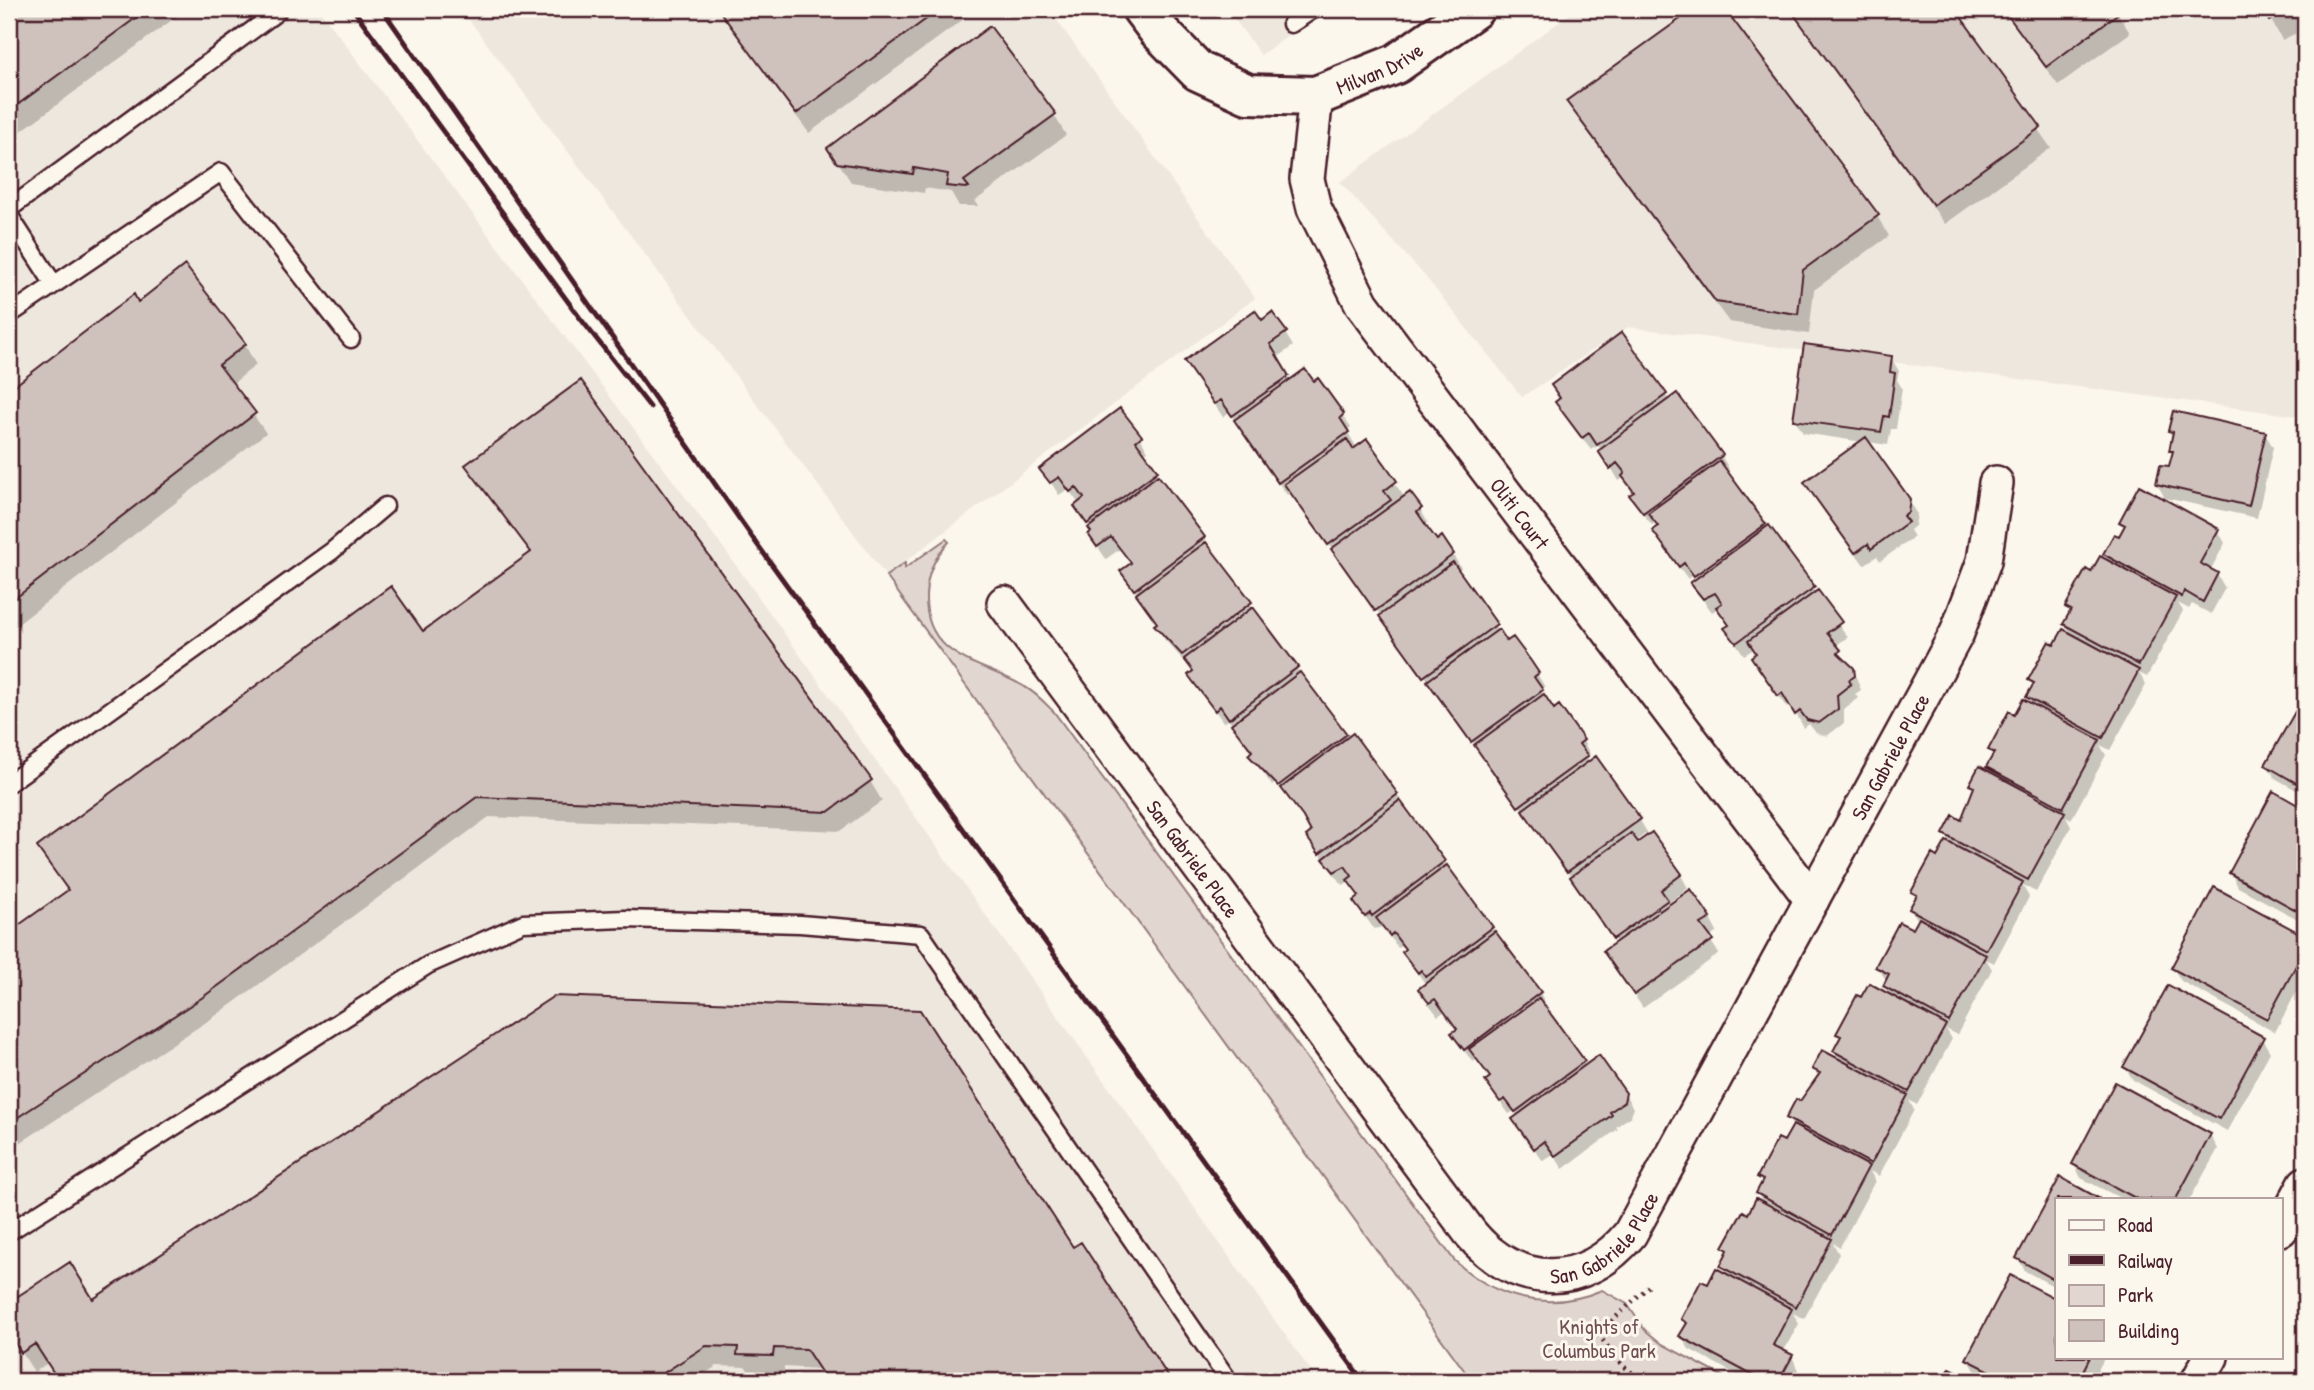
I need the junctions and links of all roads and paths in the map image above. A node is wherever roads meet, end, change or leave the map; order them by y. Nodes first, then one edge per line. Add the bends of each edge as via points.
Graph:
1 (274, 9) edge
2 (1142, 9) edge
3 (1314, 9) edge
4 (1474, 9) edge
5 (1291, 24) dead end
6 (1316, 96) junction
7 (9, 209) edge
8 (9, 215) edge
9 (53, 284) junction
10 (9, 315) edge
11 (351, 339) dead end
12 (1996, 483) dead end
13 (385, 506) dead end
14 (1004, 603) dead end
15 (9, 783) edge
16 (1812, 900) junction
17 (2305, 1184) edge
18 (2282, 1227) edge
19 (9, 1233) edge
20 (1651, 1284) dead end
21 (2210, 1358) edge
22 (1229, 1381) edge
23 (1643, 1381) edge
24 (2198, 1381) edge

1 - 7 lane via 276,12
2 - 6 street via 1198,71 1248,94
3 - 5 lane
4 - 6 street, Milvan Drive via 1396,64
6 - 16 street, Oliti Court via 1307,179 1314,208 1362,304
8 - 9 lane
9 - 10 lane
9 - 11 lane via 221,172
12 - 16 street, San Gabriele Place via 1984,561 1968,610
13 - 15 lane via 332,551
14 - 16 street, San Gabriele Place via 1471,1234 1488,1252 1518,1269 1550,1277 1585,1270 1611,1254 1630,1234
17 - 18 street
19 - 22 lane via 428,965 523,923 666,920 921,934
20 - 23 path via 1598,1334 1622,1365
21 - 24 street

